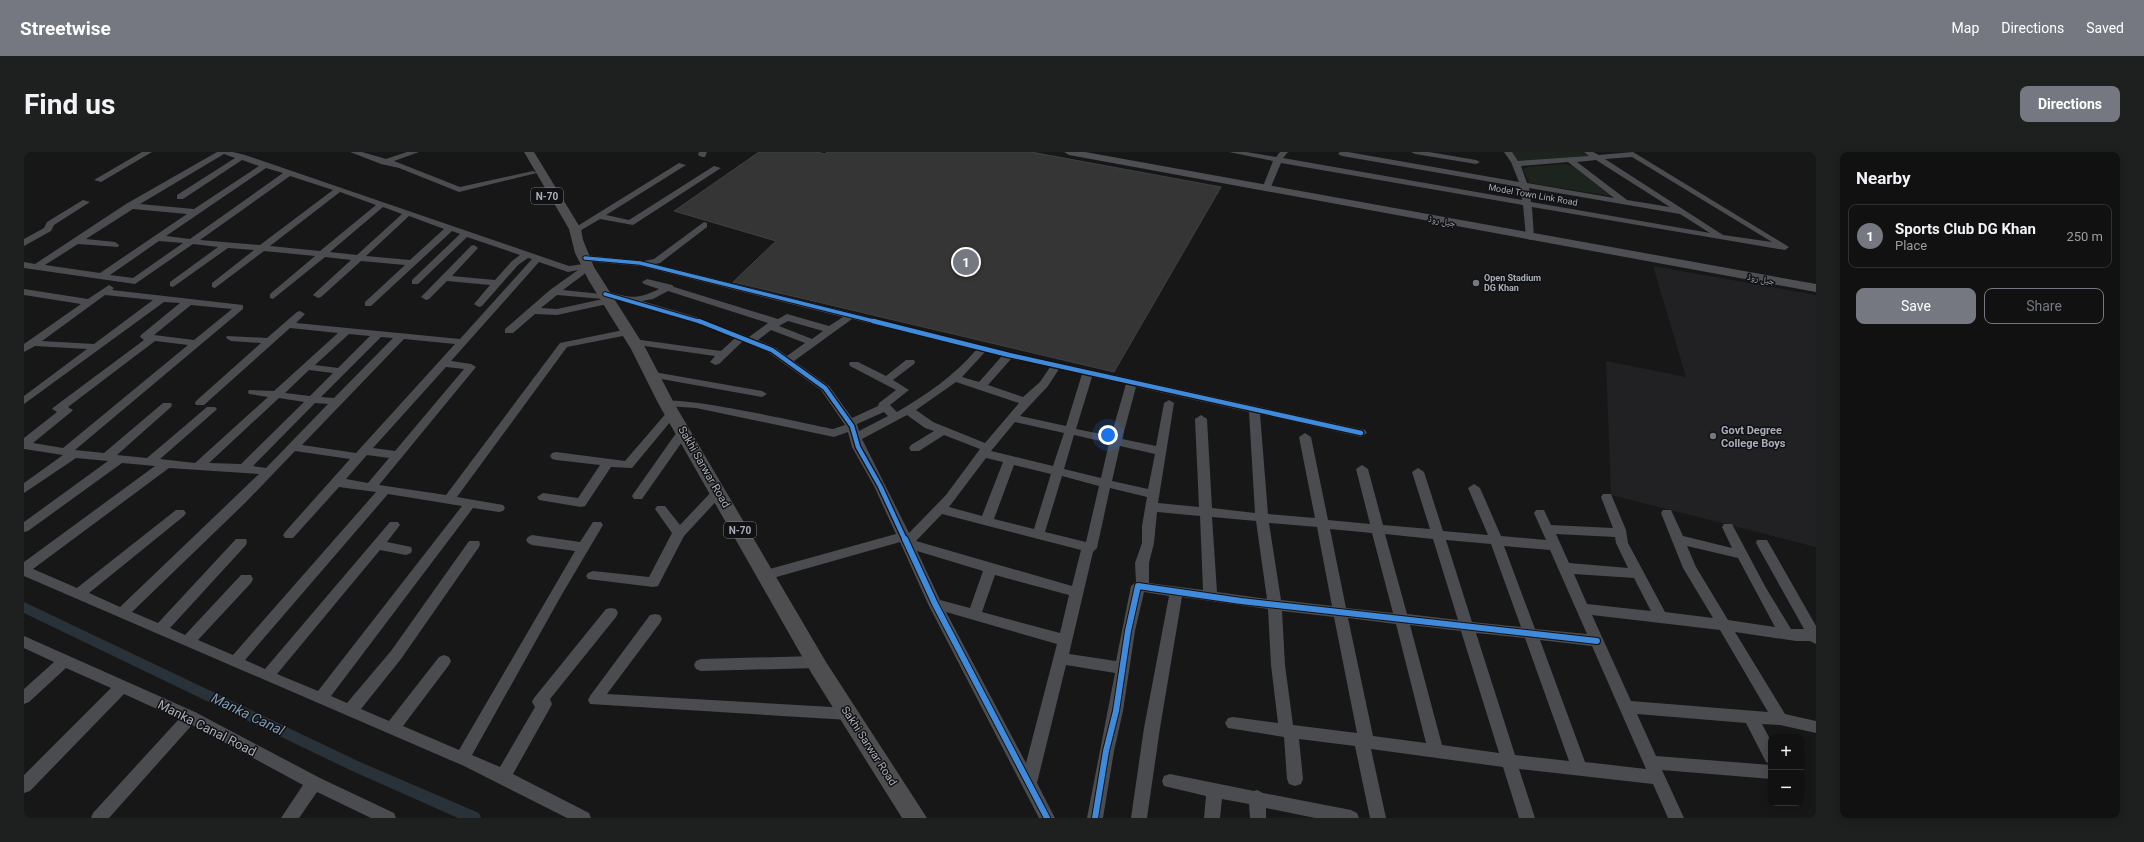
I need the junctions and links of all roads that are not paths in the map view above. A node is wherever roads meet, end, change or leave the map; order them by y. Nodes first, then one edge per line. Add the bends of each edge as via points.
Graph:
1 (148, 152) edge
2 (222, 152) edge
3 (225, 152) edge
4 (355, 152) edge
5 (415, 152) edge
6 (521, 152) edge
7 (529, 152) edge
8 (1069, 152) edge
9 (1233, 152) edge
10 (1284, 152) edge
11 (1344, 152) edge
12 (1415, 152) edge
13 (1470, 152) edge
14 (1508, 152) edge
15 (1588, 152) edge
16 (1630, 153) edge
17 (242, 157) junction
18 (1598, 158) junction
19 (1278, 160) junction
20 (1570, 160) junction
21 (1476, 162) junction
22 (387, 163) junction
23 (1516, 164) junction
24 (265, 165) junction
25 (682, 165) dead end
26 (717, 168) dead end
27 (289, 173) junction
28 (534, 174) junction
29 (1484, 178) junction
30 (98, 180) dead end
31 (176, 180) junction
32 (203, 182) junction
33 (1525, 185) junction
34 (339, 189) junction
35 (1266, 189) junction
36 (180, 197) dead end
37 (86, 202) dead end
38 (1624, 202) junction
39 (382, 204) junction
40 (1527, 204) junction
41 (131, 206) junction
42 (196, 212) junction
43 (1682, 212) junction
44 (408, 213) junction
45 (599, 216) junction
46 (704, 225) dead end
47 (450, 228) junction
48 (78, 231) dead end
49 (466, 234) junction
50 (575, 234) junction
51 (1530, 237) junction
52 (157, 238) junction
53 (1724, 238) junction
54 (76, 241) junction
55 (191, 241) junction
56 (24, 243) edge
57 (114, 245) dead end
58 (226, 245) junction
59 (262, 248) junction
60 (474, 248) dead end
61 (323, 254) junction
62 (532, 257) junction
63 (359, 258) junction
64 (412, 263) junction
65 (587, 263) junction
66 (642, 264) junction
67 (24, 265) edge
68 (36, 267) junction
69 (100, 277) junction
70 (444, 278) junction
71 (121, 280) junction
72 (416, 282) dead end
73 (647, 282) dead end
74 (498, 283) junction
75 (173, 284) dead end
76 (214, 285) dead end
77 (669, 287) junction
78 (1816, 288) edge
79 (24, 292) edge
80 (103, 292) junction
81 (554, 292) junction
82 (318, 295) dead end
83 (273, 296) dead end
84 (426, 297) dead end
85 (607, 297) junction
86 (161, 299) junction
87 (632, 301) junction
88 (90, 302) junction
89 (188, 302) junction
90 (368, 304) dead end
91 (479, 304) dead end
92 (531, 311) junction
93 (300, 314) dead end
94 (850, 316) junction
95 (288, 325) junction
96 (774, 325) junction
97 (346, 330) junction
98 (830, 330) junction
99 (508, 331) dead end
100 (378, 334) junction
101 (401, 336) junction
102 (147, 337) junction
103 (631, 337) junction
104 (231, 338) dead end
105 (745, 339) junction
106 (270, 341) junction
107 (463, 342) junction
108 (197, 343) junction
109 (814, 343) junction
110 (28, 346) edge
111 (96, 347) junction
112 (983, 348) junction
113 (723, 354) junction
114 (1009, 355) junction
115 (788, 361) junction
116 (715, 362) dead end
117 (910, 362) dead end
118 (443, 363) junction
119 (854, 364) dead end
120 (1057, 365) junction
121 (307, 367) junction
122 (341, 371) junction
123 (1088, 373) junction
124 (654, 375) junction
125 (956, 378) junction
126 (887, 380) junction
127 (1132, 383) junction
128 (982, 386) junction
129 (254, 392) dead end
130 (762, 394) dead end
131 (276, 395) junction
132 (312, 400) junction
133 (24, 401) edge
134 (336, 402) junction
135 (1026, 402) junction
136 (200, 403) dead end
137 (1170, 403) dead end
138 (167, 405) dead end
139 (885, 407) junction
140 (669, 408) junction
141 (211, 409) dead end
142 (908, 410) junction
143 (1254, 411) junction
144 (896, 417) junction
145 (1013, 418) junction
146 (1201, 419) dead end
147 (853, 429) junction
148 (942, 430) junction
149 (1070, 431) junction
150 (683, 432) junction
151 (1361, 433) dead end
152 (1305, 437) dead end
153 (1115, 441) junction
154 (27, 445) edge
155 (293, 446) junction
156 (915, 448) dead end
157 (985, 451) junction
158 (1160, 451) junction
159 (70, 452) junction
160 (24, 454) edge
161 (361, 454) junction
162 (397, 455) junction
163 (556, 456) dead end
164 (113, 458) junction
165 (1010, 460) junction
166 (150, 462) junction
167 (607, 463) junction
168 (166, 464) junction
169 (198, 467) junction
170 (244, 468) junction
171 (1362, 469) dead end
172 (269, 472) junction
173 (1057, 472) junction
174 (1418, 472) dead end
175 (336, 482) junction
176 (1106, 483) junction
177 (370, 488) junction
178 (1474, 488) dead end
179 (24, 489) edge
180 (385, 490) junction
181 (718, 492) junction
182 (638, 496) dead end
183 (543, 497) dead end
184 (1607, 497) dead end
185 (448, 501) junction
186 (1153, 501) junction
187 (470, 504) junction
188 (499, 508) dead end
189 (661, 509) dead end
190 (940, 509) junction
191 (1206, 512) junction
192 (180, 513) dead end
193 (1540, 513) dead end
194 (1666, 514) dead end
195 (1262, 517) junction
196 (986, 522) junction
197 (1321, 523) junction
198 (394, 525) dead end
199 (597, 525) dead end
200 (1728, 527) dead end
201 (24, 528) edge
202 (1377, 528) junction
203 (1547, 529) junction
204 (679, 533) junction
205 (1620, 533) junction
206 (289, 535) dead end
207 (1437, 535) junction
208 (1038, 536) junction
209 (905, 539) junction
210 (1678, 539) junction
211 (532, 540) dead end
212 (1496, 540) junction
213 (241, 542) dead end
214 (1762, 543) dead end
215 (474, 544) dead end
216 (377, 545) junction
217 (1555, 546) junction
218 (583, 548) junction
219 (1088, 548) junction
220 (406, 550) dead end
221 (1743, 555) junction
222 (1564, 568) junction
223 (990, 569) junction
224 (24, 570) edge
225 (1637, 572) junction
226 (766, 575) junction
227 (593, 576) dead end
228 (246, 579) dead end
229 (1142, 586) junction
230 (1176, 591) junction
231 (1076, 592) junction
232 (79, 594) junction
233 (1210, 596) junction
234 (935, 604) junction
235 (1275, 605) junction
236 (1583, 610) junction
237 (611, 612) dead end
238 (1339, 612) junction
239 (122, 613) junction
240 (974, 615) junction
241 (1661, 617) junction
242 (655, 619) dead end
243 (1402, 620) junction
244 (1723, 624) junction
245 (1467, 628) junction
246 (161, 630) junction
247 (1786, 633) junction
248 (1531, 634) junction
249 (1815, 636) edge
250 (1064, 640) junction
251 (188, 641) junction
252 (24, 642) edge
253 (1597, 642) junction
254 (1060, 658) junction
255 (64, 661) junction
256 (444, 661) dead end
257 (235, 662) junction
258 (816, 662) junction
259 (702, 665) dead end
260 (1122, 668) junction
261 (267, 676) junction
262 (121, 687) junction
263 (24, 698) edge
264 (320, 699) junction
265 (1626, 707) junction
266 (350, 711) junction
267 (849, 714) junction
268 (190, 717) junction
269 (1751, 717) junction
270 (1780, 719) junction
271 (1233, 723) dead end
272 (1816, 728) edge
273 (392, 729) junction
274 (1288, 731) junction
275 (1364, 741) junction
276 (1436, 751) junction
277 (1768, 751) edge
278 (462, 758) junction
279 (1509, 760) junction
280 (1651, 762) junction
281 (1580, 769) junction
282 (1768, 772) edge
283 (503, 776) junction
284 (1658, 777) junction
285 (1295, 779) dead end
286 (1170, 781) dead end
287 (314, 783) junction
288 (1029, 783) junction
289 (24, 786) edge
290 (1215, 790) junction
291 (1257, 797) junction
292 (99, 818) edge
293 (289, 818) edge
294 (388, 818) edge
295 (584, 818) edge
296 (915, 818) edge
297 (1047, 818) edge
298 (1095, 818) edge
299 (1139, 818) edge
300 (1212, 818) edge
301 (1258, 818) edge
302 (1351, 818) edge
303 (1378, 818) edge
304 (1527, 818) edge
305 (1676, 818) edge

1 - 30 street
2 - 31 street
3 - 17 street
4 - 22 street
5 - 22 street
6 - 28 highway, N-70
7 - 50 highway, Sakhi Sarwar Road / N-70
8 - 35 main road, جیل روڈ
9 - 19 street, Model Town Link Road
10 - 19 street
11 - 29 street via 1342,154
12 - 21 street
13 - 21 street
14 - 23 street
15 - 18 street
16 - 18 street
16 - 53 street, Model Town Link Road via 1785,247
17 - 24 street
17 - 32 street
18 - 20 street
18 - 43 street
19 - 35 street
19 - 40 street, Model Town Link Road
20 - 23 street
20 - 38 street
21 - 29 street
22 - 28 street via 394,169 425,179 455,194 464,194
23 - 33 street
24 - 27 street
24 - 42 street
25 - 45 street
26 - 45 street via 630,223
27 - 34 street
27 - 55 street
28 - 50 highway, N-70 via 567,230
29 - 33 street
31 - 32 street
31 - 41 street
32 - 36 street
33 - 38 street
33 - 40 street
34 - 39 street
34 - 59 street
35 - 51 main road, جیل روڈ
37 - 56 street
38 - 43 street
39 - 44 street
39 - 61 street
40 - 51 street
40 - 53 street, Model Town Link Road
41 - 42 street
41 - 48 street via 119,205
41 - 54 street
42 - 52 street
43 - 53 street
44 - 47 street
44 - 63 street
45 - 50 street
46 - 66 street via 657,260
47 - 49 street
47 - 64 street
49 - 62 street
49 - 72 street
50 - 65 highway, Sakhi Sarwar Road / N-70
51 - 78 main road, جیل روڈ
52 - 55 street
52 - 69 street
54 - 57 street
54 - 68 street
55 - 58 street
55 - 71 street via 134,281
58 - 59 street
58 - 75 street
59 - 61 street
59 - 76 street
60 - 70 street
61 - 63 street
61 - 83 street
62 - 65 street via 568,269
62 - 74 street via 515,263
62 - 107 street
63 - 64 street
63 - 82 street
64 - 90 street
65 - 66 street
65 - 81 street
65 - 85 highway, Sakhi Sarwar Road / N-70
66 - 94 street
67 - 68 street
68 - 69 street
69 - 71 street
70 - 74 street
70 - 84 street
71 - 80 street
73 - 77 street
74 - 91 street
77 - 87 street via 650,297
77 - 96 street
79 - 88 street
80 - 86 street
80 - 88 street
81 - 85 street
81 - 92 street
85 - 87 street
85 - 92 street via 557,312
85 - 103 highway, Sakhi Sarwar Road / N-70
86 - 89 street
86 - 111 street
87 - 105 street via 700,321
88 - 110 street
89 - 102 street
89 - 108 street via 240,307
92 - 99 street
93 - 95 street
94 - 98 street
94 - 112 street
95 - 97 street
95 - 106 street
96 - 98 street via 788,317
96 - 105 street
96 - 109 street
97 - 100 street
97 - 121 street
98 - 109 street
100 - 101 street
100 - 122 street
101 - 107 street
101 - 134 street
102 - 108 street
102 - 154 street via 58,409 67,410
103 - 113 street
103 - 124 highway, Sakhi Sarwar Road / N-70
103 - 185 street via 564,345
104 - 106 street
105 - 113 street
105 - 115 street via 772,350
106 - 136 street
107 - 118 street
108 - 159 street
109 - 115 street
110 - 111 street
111 - 133 street
112 - 114 street
112 - 125 street
113 - 116 street
114 - 120 street
114 - 128 street
115 - 147 street via 825,388
117 - 126 street
118 - 161 street
118 - 162 street via 471,367
119 - 126 street
120 - 123 street
120 - 135 street via 1044,384
121 - 122 street
121 - 131 street
122 - 132 street
123 - 127 street
123 - 149 street
124 - 130 street
124 - 140 highway, Sakhi Sarwar Road / N-70
125 - 128 street
125 - 142 street
126 - 139 street via 904,390 883,406
127 - 143 street
127 - 153 street
128 - 135 street
129 - 131 street
131 - 132 street
131 - 169 street
132 - 134 street
132 - 170 street
134 - 155 street
135 - 145 street
137 - 158 street
138 - 164 street
139 - 144 street
139 - 147 street
140 - 147 street via 696,405 834,433
140 - 150 highway, Sakhi Sarwar Road / N-70
140 - 167 street via 628,465
141 - 166 street
142 - 144 street
142 - 148 street via 929,425
143 - 151 street
143 - 195 street
144 - 147 street
145 - 149 street
145 - 157 street
146 - 191 street
147 - 209 street via 858,447
148 - 156 street
148 - 157 street
149 - 153 street
149 - 173 street
150 - 181 highway, Sakhi Sarwar Road / N-70
150 - 182 street
152 - 197 street
153 - 158 street
153 - 176 street
154 - 159 street
154 - 160 street
155 - 161 street
155 - 172 street
157 - 165 street
157 - 190 street
158 - 186 street
159 - 164 street
159 - 179 street
161 - 162 street
161 - 175 street
162 - 177 street
163 - 167 street
164 - 166 street
164 - 201 street
165 - 173 street
165 - 196 street
166 - 168 street
167 - 183 street via 582,503
168 - 169 street
168 - 224 street
169 - 170 street
170 - 172 street
171 - 202 street
172 - 239 street
173 - 176 street
173 - 208 street
174 - 207 street
175 - 177 street
175 - 206 street
176 - 186 street
176 - 219 street via 1091,548
177 - 180 street
178 - 212 street
180 - 185 street
180 - 257 street
181 - 204 street
181 - 226 highway, Sakhi Sarwar Road / N-70
184 - 205 street
185 - 187 street
186 - 191 street
186 - 229 street via 1148,543 1142,563
187 - 188 street
187 - 264 street
189 - 204 street
190 - 196 street
190 - 209 street
191 - 195 street
191 - 233 street
192 - 232 street
193 - 203 street
194 - 210 street
195 - 197 street
195 - 235 street
196 - 208 street
197 - 202 street
197 - 238 street
198 - 216 street
199 - 218 street
200 - 221 street
202 - 207 street
202 - 243 street
203 - 205 street
203 - 217 street
204 - 227 street via 653,582
205 - 225 street via 1622,543
207 - 212 street
207 - 245 street
208 - 219 street
209 - 223 street
209 - 226 street
209 - 234 street
210 - 221 street
210 - 244 street via 1690,568
211 - 218 street
212 - 217 street
212 - 248 street
213 - 246 street
214 - 249 street
215 - 266 street via 396,654
216 - 220 street
216 - 261 street
217 - 222 street
218 - 278 street
219 - 231 street
221 - 247 street
222 - 225 street
222 - 236 street
223 - 231 street
223 - 240 street
224 - 232 street
225 - 241 street
226 - 258 highway, Sakhi Sarwar Road / N-70
228 - 251 street
229 - 230 street
229 - 260 street via 1138,586
230 - 233 street
230 - 299 street
231 - 250 street
232 - 239 street
233 - 235 street
234 - 240 street
234 - 288 street
235 - 238 street
235 - 274 street via 1278,665
236 - 241 street
236 - 253 street
237 - 283 street via 539,702 545,704
238 - 243 street
238 - 275 street
239 - 246 street
240 - 250 street
241 - 244 street
242 - 267 street via 595,700
243 - 245 street
243 - 276 street
244 - 247 street
244 - 270 street
245 - 248 street
245 - 279 street
246 - 251 street
247 - 249 street
248 - 253 street
248 - 281 street
250 - 254 street
251 - 257 street
252 - 255 street, Manka Canal Road
253 - 265 street
254 - 260 street
254 - 288 street
255 - 262 street, Manka Canal Road
255 - 263 street
256 - 273 street
257 - 261 street
258 - 259 street
258 - 267 highway, Sakhi Sarwar Road / N-70
260 - 298 street
261 - 264 street
262 - 268 street, Manka Canal Road
262 - 289 street
264 - 266 street
265 - 269 street
265 - 280 street
266 - 273 street
267 - 296 highway, Sakhi Sarwar Road / N-70
268 - 287 street, Manka Canal Road
268 - 292 street
269 - 270 street
269 - 277 street
270 - 272 street
271 - 274 street
273 - 278 street
274 - 275 street
274 - 285 street
275 - 276 street
275 - 303 street
276 - 279 street
278 - 283 street
279 - 281 street
279 - 304 street
280 - 282 street
280 - 284 street
281 - 284 street
283 - 295 street
284 - 305 street
286 - 290 street
287 - 293 street
287 - 294 street, Manka Canal Road
288 - 297 street
290 - 291 street
290 - 300 street
291 - 301 street
291 - 302 street

